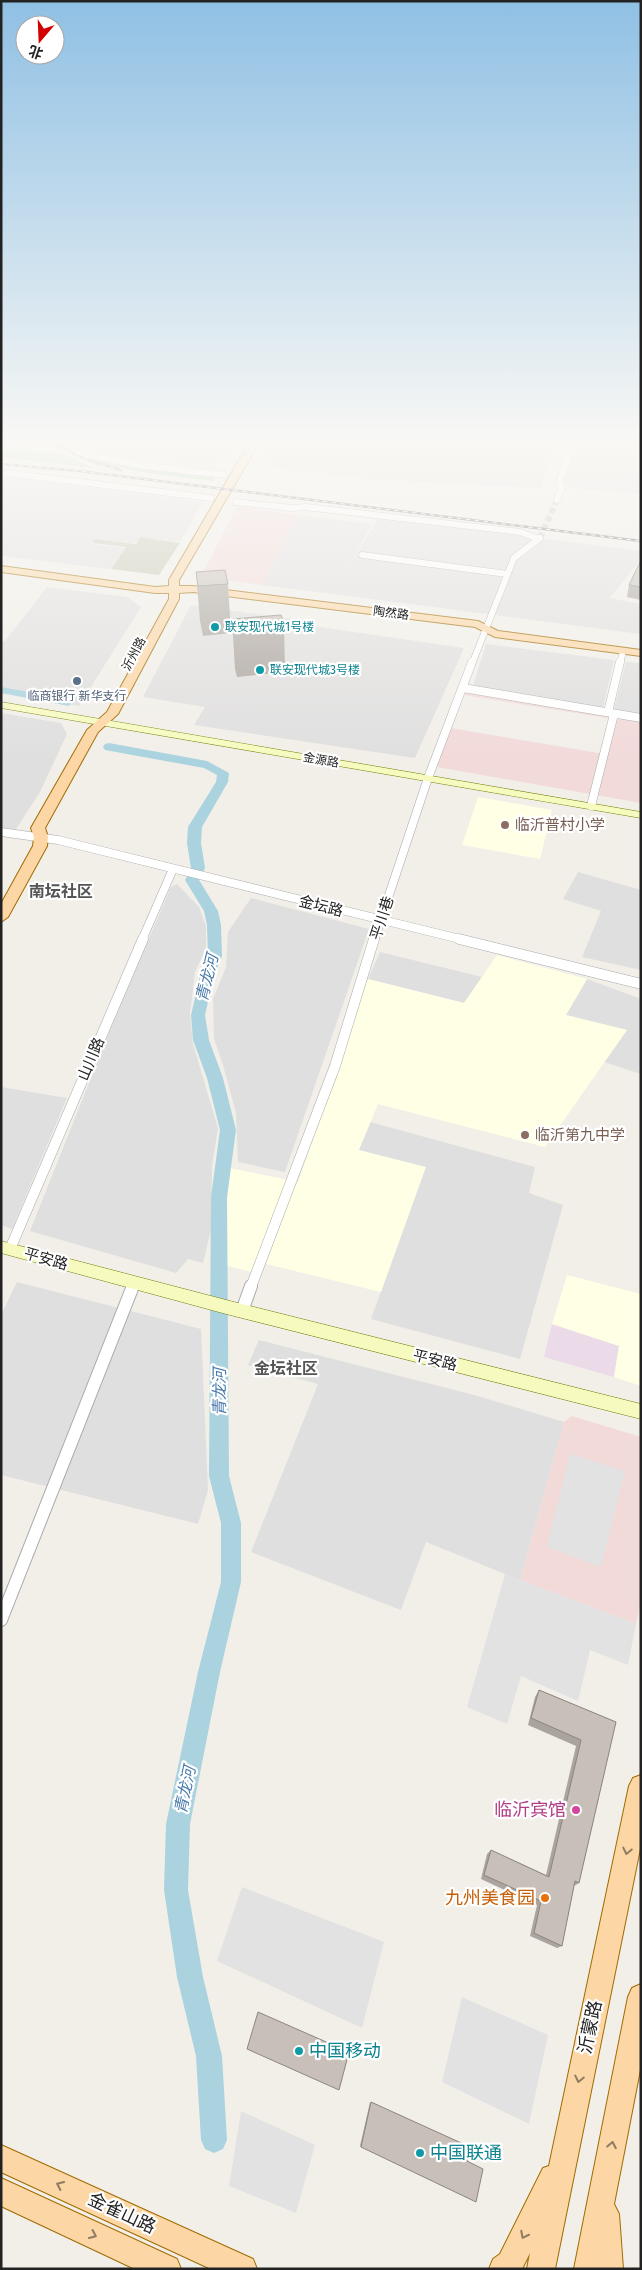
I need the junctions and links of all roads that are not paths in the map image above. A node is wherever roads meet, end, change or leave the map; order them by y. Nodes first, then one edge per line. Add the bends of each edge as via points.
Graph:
1 (190, 549) edge
2 (202, 549) edge
3 (526, 549) edge
4 (362, 554) dead end
5 (188, 562) junction
6 (1, 564) edge
7 (1, 569) edge
8 (507, 574) junction
9 (175, 589) junction
10 (487, 629) junction
11 (641, 646) edge
12 (624, 651) junction
13 (641, 653) edge
14 (463, 688) junction
15 (1, 705) edge
16 (611, 713) junction
17 (641, 718) edge
18 (103, 722) junction
19 (428, 778) junction
20 (591, 806) junction
21 (641, 815) edge
22 (1, 832) edge
23 (42, 838) junction
24 (174, 869) junction
25 (1, 895) edge
26 (1, 917) edge
27 (380, 921) junction
28 (641, 984) edge
29 (6, 1248) edge
30 (134, 1283) junction
31 (236, 1309) junction
32 (641, 1412) edge
33 (1, 1620) edge
34 (641, 1786) edge
35 (641, 1997) edge
36 (1, 2158) edge
37 (562, 2160) junction
38 (1, 2192) edge
39 (603, 2193) junction
40 (126, 2260) edge
41 (168, 2269) edge
42 (243, 2269) edge
43 (503, 2269) edge
44 (541, 2269) edge
45 (588, 2269) edge
46 (609, 2269) edge

1 - 5 main road via 186,555
2 - 5 main road via 197,558
3 - 8 street, 平川巷 via 514,558
4 - 8 street
5 - 9 main road, 沂州路
6 - 9 main road, 陶然路
7 - 9 main road, 陶然路 via 155,590
8 - 10 street, 平川巷
9 - 10 main road, 陶然路 via 190,594 477,632
9 - 18 main road, 沂州路 via 174,599 112,714
10 - 11 main road, 陶然路 via 499,627
10 - 12 main road, 陶然路 via 495,634
10 - 14 street, 平川巷
12 - 13 main road, 陶然路
12 - 16 street
14 - 16 street
14 - 19 street, 平川巷
15 - 18 street, 金源路
16 - 17 street
16 - 20 street
18 - 19 street, 金源路
18 - 23 main road, 沂州路 via 103,731
19 - 20 street, 金源路
19 - 27 street, 平川巷
20 - 21 street, 金源路
22 - 23 street, 金坛路
23 - 24 street, 金坛路
23 - 25 main road, 沂州路 via 30,844
23 - 26 main road, 沂州路
24 - 27 street, 金坛路
24 - 29 street, 山川路
27 - 28 street, 金坛路
27 - 31 street, 平川巷 via 335,1066
29 - 30 street, 平安路
30 - 31 street, 平安路
30 - 33 street
31 - 32 street, 平安路
34 -> 37 main road, 沂蒙路
39 -> 35 main road
42 -> 36 main road, 金雀山路
37 -> 43 main road via 510,2264
37 - 44 main road, 沂蒙路
38 -> 40 main road, 金雀山路
39 - 45 main road
39 - 46 main road
40 - 41 main road, 金雀山路

